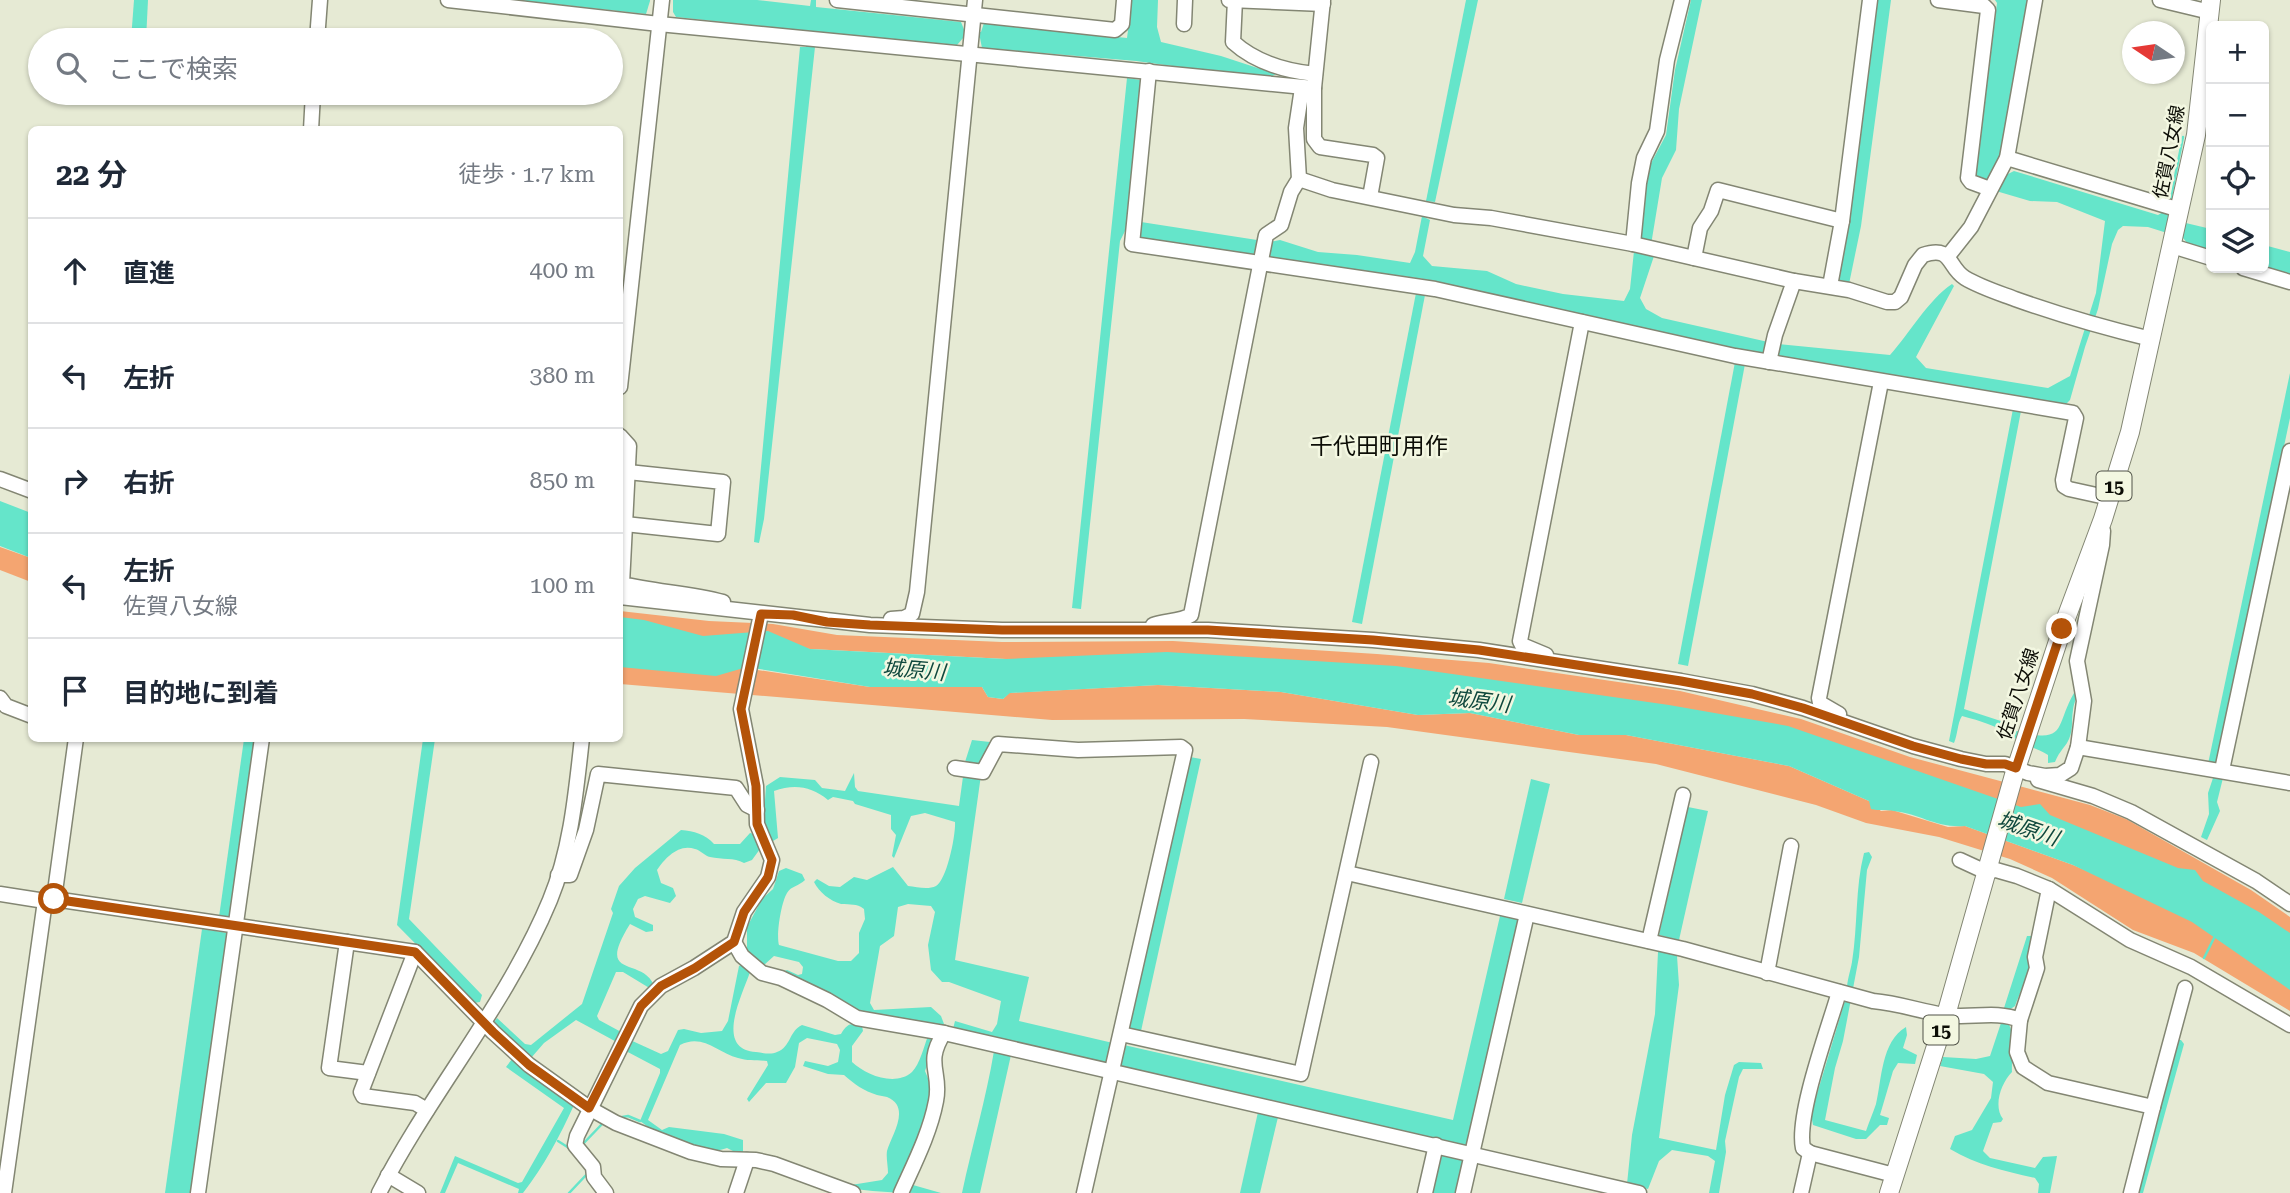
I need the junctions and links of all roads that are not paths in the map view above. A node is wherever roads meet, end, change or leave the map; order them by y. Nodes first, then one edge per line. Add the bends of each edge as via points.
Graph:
1 (320, 0) edge
2 (448, 0) edge
3 (662, 0) edge
4 (837, 0) edge
5 (1124, 0) edge
6 (1185, 0) edge
7 (1229, 0) edge
8 (1235, 0) edge
9 (1682, 0) edge
10 (1870, 0) edge
11 (1938, 0) edge
12 (2035, 0) edge
13 (2160, 0) edge
14 (1323, 2) edge
15 (2211, 6) edge
16 (974, 7) edge
17 (659, 24) junction
18 (1184, 24) dead end
19 (318, 28) edge
20 (971, 41) junction
21 (1149, 71) junction
22 (1310, 84) junction
23 (312, 105) edge
24 (311, 126) edge
25 (1998, 174) junction
26 (1299, 179) junction
27 (1370, 197) junction
28 (2179, 215) junction
29 (1842, 222) junction
30 (2173, 242) junction
31 (1634, 244) junction
32 (1262, 253) junction
33 (1948, 256) junction
34 (2206, 256) edge
35 (1694, 258) junction
36 (2260, 273) edge
37 (1794, 281) junction
38 (2290, 282) edge
39 (1830, 286) junction
40 (1583, 322) junction
41 (2151, 339) junction
42 (1771, 355) junction
43 (623, 359) edge
44 (1881, 382) junction
45 (623, 439) edge
46 (2290, 451) edge
47 (628, 472) junction
48 (0, 479) edge
49 (28, 490) edge
50 (2110, 498) junction
51 (2103, 519) junction
52 (625, 524) junction
53 (623, 564) edge
54 (623, 584) edge
55 (623, 597) edge
56 (744, 610) junction
57 (761, 614) junction
58 (870, 625) junction
59 (1139, 629) junction
60 (1556, 663) junction
61 (2, 708) edge
62 (28, 715) edge
63 (1850, 725) junction
64 (75, 742) edge
65 (261, 742) edge
66 (582, 742) edge
67 (2078, 747) junction
68 (1371, 762) dead end
69 (955, 768) dead end
70 (2222, 770) junction
71 (2015, 771) junction
72 (2290, 783) edge
73 (1683, 795) dead end
74 (757, 810) junction
75 (1791, 846) dead end
76 (1960, 860) dead end
77 (1987, 869) junction
78 (1347, 873) junction
79 (558, 875) junction
80 (2049, 889) junction
81 (0, 894) edge
82 (50, 900) junction
83 (2290, 904) edge
84 (1527, 914) junction
85 (226, 924) junction
86 (1649, 941) junction
87 (347, 942) junction
88 (734, 942) junction
89 (415, 952) junction
90 (1767, 973) junction
91 (2185, 988) dead end
92 (1845, 994) junction
93 (1946, 1015) junction
94 (2020, 1020) junction
95 (482, 1021) junction
96 (2290, 1025) edge
97 (944, 1033) junction
98 (1121, 1034) junction
99 (1112, 1072) junction
100 (368, 1073) junction
101 (2153, 1107) junction
102 (589, 1108) junction
103 (427, 1110) junction
104 (1436, 1145) junction
105 (1461, 1151) junction
106 (1810, 1153) junction
107 (747, 1160) junction
108 (388, 1175) junction
109 (1894, 1175) junction
110 (902, 1189) edge
111 (4, 1193) edge
112 (198, 1193) edge
113 (379, 1193) edge
114 (418, 1193) edge
115 (606, 1193) edge
116 (736, 1193) edge
117 (853, 1193) edge
118 (1084, 1193) edge
119 (1425, 1193) edge
120 (1463, 1193) edge
121 (1639, 1193) edge
122 (1801, 1193) edge
123 (1889, 1193) edge
124 (2131, 1193) edge

1 - 19 street
2 - 17 street
3 - 17 street
4 - 16 street
5 - 16 street via 1122,24 1115,30
6 - 18 street
7 - 8 street
8 - 14 street
8 - 22 street via 1233,42
9 - 31 street via 1657,131 1641,170
10 - 29 street
11 - 25 street via 1988,10 1968,178
12 - 25 street
13 - 15 street
14 - 22 street
15 - 28 main road, 佐賀八女線 / 15 via 2196,135
16 - 20 street
17 - 20 street via 808,38
17 - 43 street
20 - 21 street
20 - 58 street via 918,592 912,614
21 - 22 street
21 - 32 street via 1132,244
22 - 26 street via 1296,128
22 - 27 street via 1315,144 1377,158
23 - 24 street
25 - 28 street
25 - 33 street via 1971,227
26 - 27 street
26 - 32 street via 1281,225 1266,234
27 - 31 street
28 - 30 main road, 佐賀八女線 / 15
29 - 35 street via 1718,190 1700,228
29 - 39 street
30 - 34 street
30 - 41 main road, 佐賀八女線 / 15
31 - 35 street
32 - 40 street
32 - 59 street via 1191,615
33 - 39 street via 1923,255 1895,302
33 - 41 street via 1965,278 1999,293
35 - 37 street
36 - 38 street
37 - 39 street
37 - 42 street
40 - 42 street
40 - 60 street via 1520,641
41 - 50 main road, 佐賀八女線 / 15
42 - 44 street
44 - 50 street via 2073,413 2076,418 2064,486
44 - 63 street via 1819,698
45 - 47 street via 629,446
46 - 70 street
47 - 52 street
47 - 52 street via 723,482 718,534
48 - 49 street
50 - 51 main road, 佐賀八女線 / 15
51 - 67 street via 2102,545 2077,661 2084,701
51 - 71 main road, 佐賀八女線 / 15
52 - 53 street
54 - 56 street via 704,597
55 - 56 street
56 - 57 street
57 - 58 street
57 - 74 street via 741,709
58 - 59 street
59 - 60 street via 1373,640
60 - 63 street via 1752,694
61 - 62 street
63 - 71 street via 1961,759 2005,764
64 - 82 street
65 - 85 street
66 - 79 street via 576,799
67 - 70 street
67 - 71 street via 2071,768 2060,775
68 - 78 street
69 - 98 street via 983,772 998,744 1185,750
70 - 72 street
71 - 77 main road, 佐賀八女線 / 15
71 - 83 street via 2132,812
73 - 86 street
74 - 79 street via 747,805 736,788 598,774 570,875
74 - 88 street via 757,824 772,860 768,877 744,912
75 - 90 street
76 - 77 street
77 - 80 street
77 - 93 main road, 佐賀八女線 / 15
78 - 84 street
78 - 98 street via 1301,1074
79 - 95 street via 528,948
80 - 94 street via 2036,968
80 - 96 street via 2130,940 2191,967
81 - 82 street
82 - 85 street
82 - 111 street
84 - 86 street
84 - 105 street
85 - 87 street
85 - 112 street
86 - 90 street
87 - 89 street
87 - 100 street via 329,1068
88 - 97 street via 762,973 781,978 857,1018
88 - 102 street via 661,986 641,1006
89 - 95 street
89 - 100 street
90 - 92 street
91 - 101 street
92 - 93 street
92 - 106 street via 1806,1107 1800,1137 1802,1147
93 - 94 street via 2003,1015
93 - 109 main road, 佐賀八女線 / 15
94 - 101 street via 2017,1052 2023,1067 2048,1083
95 - 102 street via 529,1065
95 - 103 street
97 - 99 street
97 - 110 street via 933,1062 936,1103
98 - 99 street
99 - 104 street
99 - 118 street
100 - 103 street via 363,1096 415,1103
101 - 124 street
102 - 107 street via 691,1152
102 - 115 street via 575,1145
103 - 108 street
104 - 105 street
104 - 119 street
105 - 120 street
105 - 121 street
106 - 109 street
106 - 122 street
107 - 116 street
107 - 117 street via 774,1164
108 - 113 street
108 - 114 street
109 - 123 main road, 佐賀八女線 / 15

